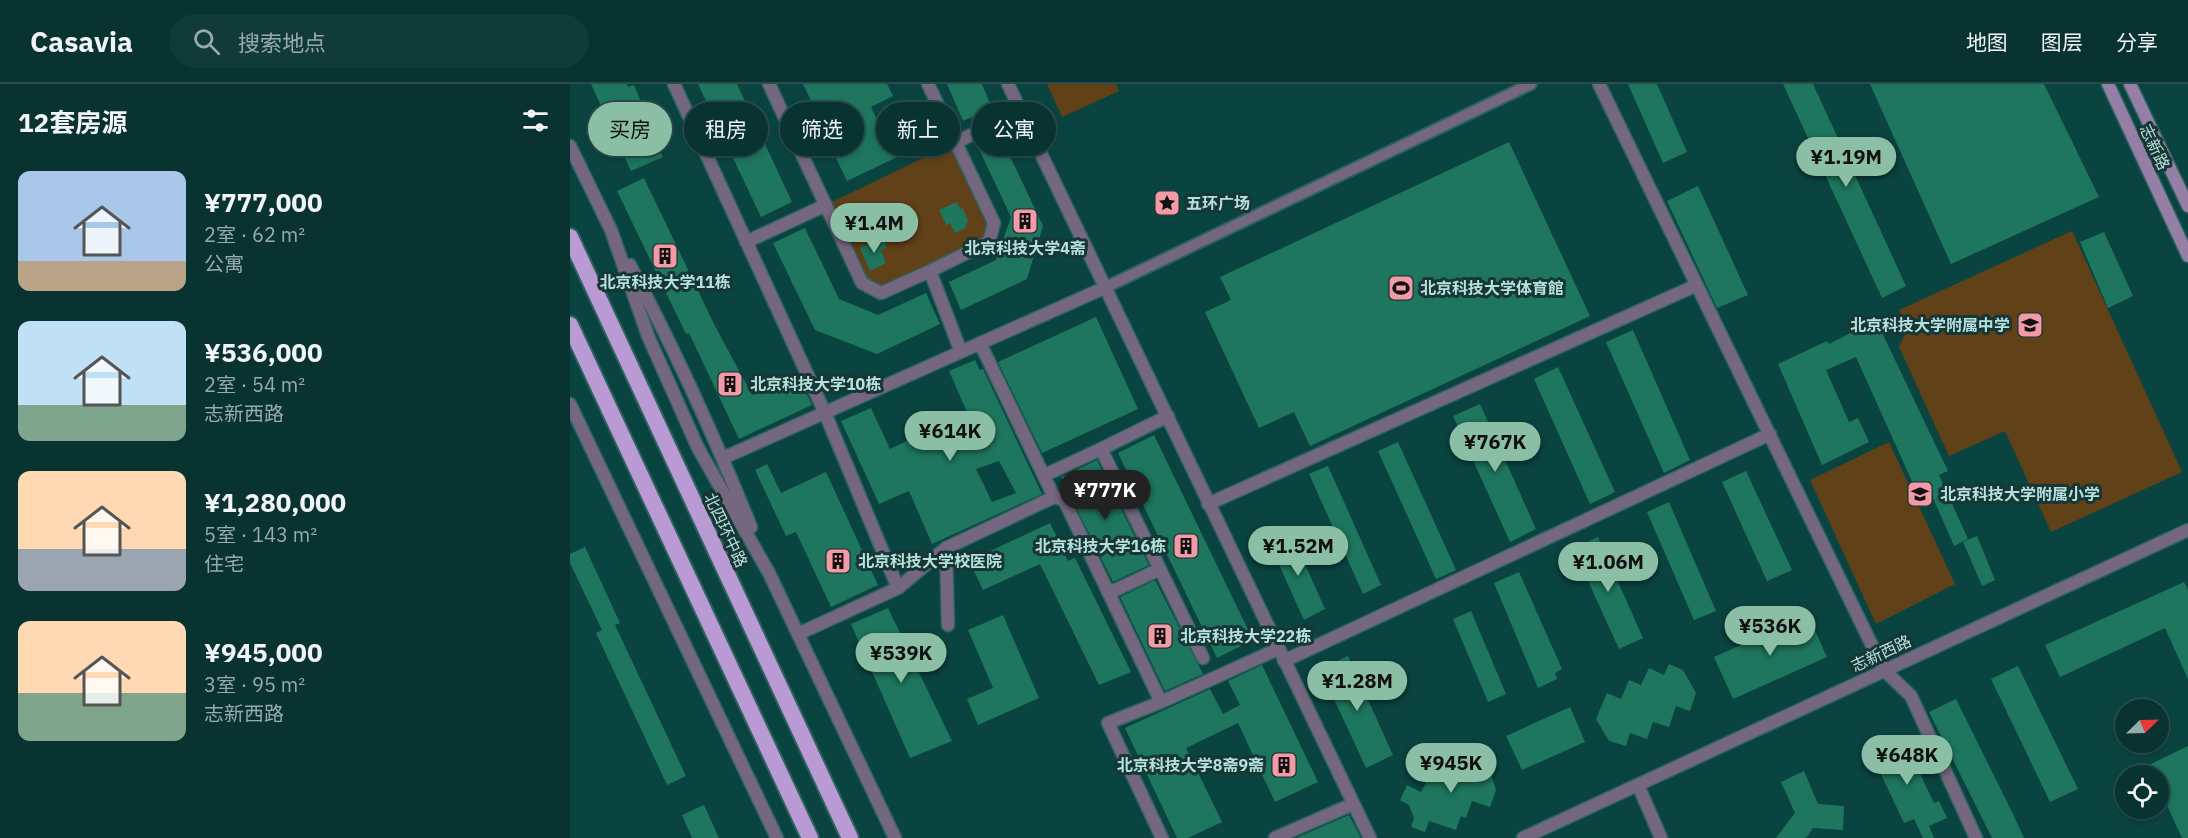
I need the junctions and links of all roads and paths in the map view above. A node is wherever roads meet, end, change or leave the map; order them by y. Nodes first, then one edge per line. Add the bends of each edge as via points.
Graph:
1 (674, 84) edge
2 (769, 84) edge
3 (928, 84) edge
4 (1008, 84) edge
5 (1531, 84) edge
6 (1599, 84) edge
7 (2108, 84) edge
8 (2130, 84) edge
9 (937, 102) edge
10 (1016, 102) edge
11 (570, 146) edge
12 (960, 151) edge
13 (1042, 156) edge
14 (826, 205) junction
15 (2188, 207) edge
16 (611, 230) junction
17 (570, 237) edge
18 (746, 242) junction
19 (2188, 256) edge
20 (930, 271) junction
21 (1697, 285) junction
22 (1104, 288) junction
23 (570, 325) edge
24 (980, 343) junction
25 (961, 352) junction
26 (570, 404) edge
27 (825, 412) junction
28 (1167, 416) junction
29 (1770, 434) junction
30 (1101, 449) junction
31 (723, 458) junction
32 (1045, 476) junction
33 (1054, 497) junction
34 (1208, 504) junction
35 (2188, 530) edge
36 (945, 548) junction
37 (1160, 568) junction
38 (769, 573) junction
39 (898, 588) junction
40 (1109, 593) junction
41 (948, 625) dead end
42 (798, 634) junction
43 (1281, 655) junction
44 (1203, 658) dead end
45 (1884, 670) junction
46 (1161, 702) junction
47 (1638, 785) junction
48 (1353, 804) junction
49 (850, 836) edge
50 (777, 838) edge
51 (810, 838) edge
52 (895, 838) edge
53 (1162, 838) edge
54 (1275, 838) edge
55 (1370, 838) edge
56 (1523, 838) edge
57 (1660, 838) edge
58 (1976, 838) edge

1 - 18 street
2 - 14 street
3 - 9 street
4 - 10 street
5 - 22 street
6 - 21 street
7 - 19 main road, 志新路
8 - 15 main road, 志新路
11 - 16 street, 北四环中路
12 - 20 street via 994,223 989,242
13 - 22 street
14 - 18 street
14 - 20 street via 862,282 881,293
16 - 31 street, 北四环中路 via 662,326
16 - 38 street, 北四环中路 via 648,336 698,448
17 - 49 highway, 北四环中路
18 - 27 street
20 - 25 street
21 - 29 street
21 - 34 street
22 - 24 street
22 - 28 street
23 - 51 highway
24 - 25 street
24 - 32 street
25 - 27 street
26 - 50 street
27 - 31 street
27 - 39 street
28 - 30 street
28 - 34 street
29 - 43 street
29 - 45 street
30 - 32 street
30 - 37 street
31 - 38 street, 北四环中路
32 - 33 street
33 - 36 street
33 - 40 street via 1065,500
34 - 43 street
35 - 45 street, 志新西路
36 - 39 street
36 - 41 street
37 - 40 street
37 - 44 street
38 - 42 street, 北四环中路
39 - 42 street
40 - 46 street
42 - 52 street, 北四环中路
43 - 46 street
43 - 48 street
45 - 47 street, 志新西路
45 - 58 street via 1911,696
46 - 53 street via 1108,723
47 - 56 street, 志新西路
47 - 57 street
48 - 54 street
48 - 55 street

